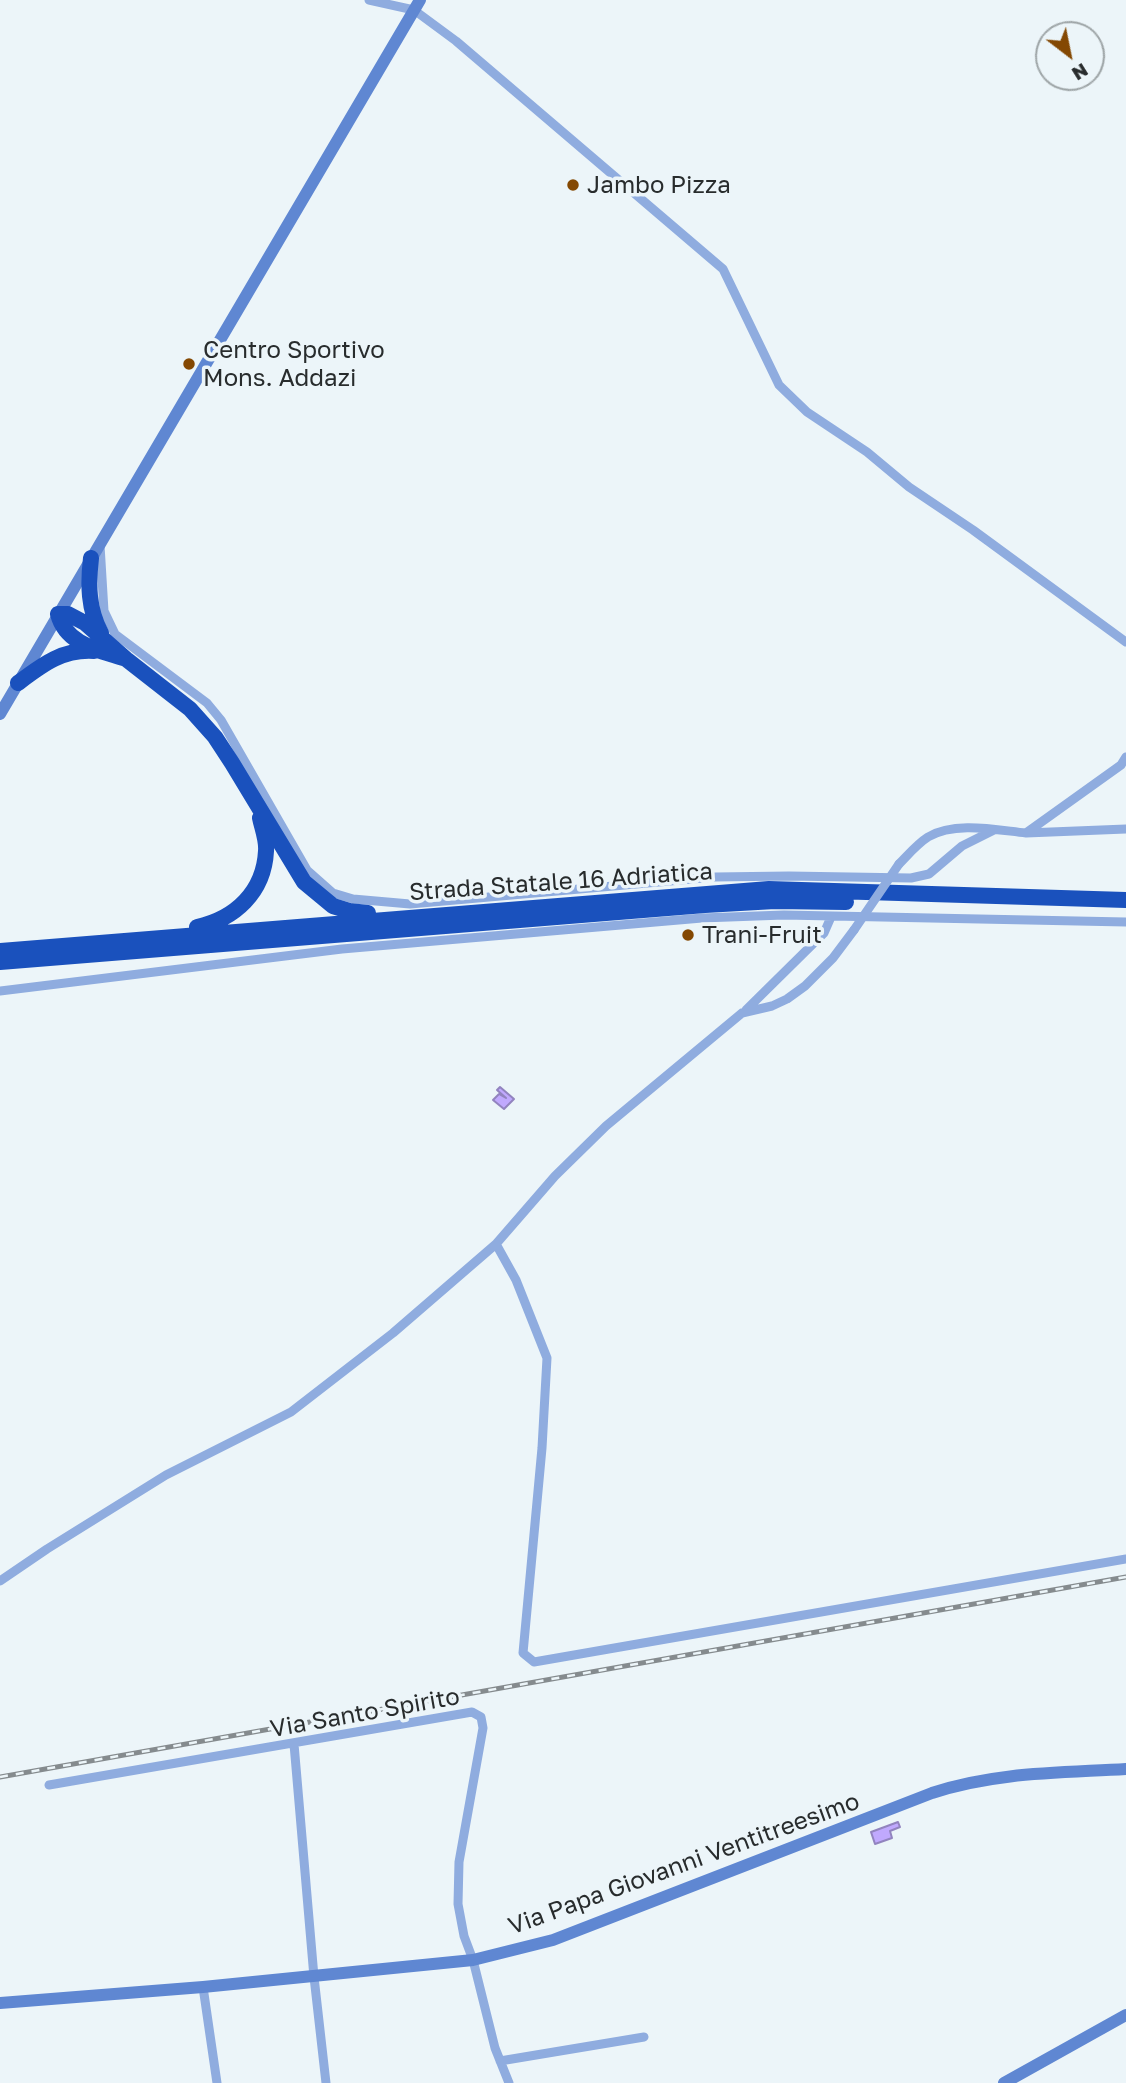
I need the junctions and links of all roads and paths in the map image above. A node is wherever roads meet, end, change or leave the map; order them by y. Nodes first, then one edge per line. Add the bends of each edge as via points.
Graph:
1 (369, 0) edge
2 (417, 5) edge
3 (100, 543) junction
4 (91, 558) junction
5 (58, 614) junction
6 (1126, 642) edge
7 (104, 645) junction
8 (18, 683) junction
9 (0, 714) edge
10 (1126, 757) edge
11 (258, 805) junction
12 (1126, 829) edge
13 (994, 830) junction
14 (1026, 833) junction
15 (1126, 900) edge
16 (1126, 908) edge
17 (429, 915) junction
18 (831, 916) junction
19 (1126, 922) edge
20 (71, 946) junction
21 (0, 951) edge
22 (0, 962) edge
23 (0, 991) edge
24 (742, 1013) junction
25 (496, 1244) junction
26 (1126, 1559) edge
27 (0, 1581) edge
28 (294, 1744) junction
29 (1126, 1769) edge
30 (49, 1786) dead end
31 (473, 1960) junction
32 (314, 1976) junction
33 (203, 1987) junction
34 (0, 2003) edge
35 (1126, 2015) edge
36 (644, 2037) dead end
37 (500, 2061) junction
38 (217, 2083) edge
39 (326, 2083) edge
40 (509, 2083) edge
41 (1004, 2083) edge

1 - 2 street
2 - 3 street
2 - 6 street via 723,269 779,385 807,412
3 - 4 street
3 - 13 street via 104,611 115,634 207,703 307,870 333,893 410,904 715,877 912,878 929,874 962,846
4 - 5 street
4 - 7 highway via 91,607
5 - 7 highway via 68,635
5 - 8 street
7 - 8 highway via 47,662
7 - 11 highway via 190,709 215,737
8 - 9 street
10 - 14 street
11 - 17 highway via 304,882 333,905 349,911
11 - 20 highway via 267,849 264,866 246,902 231,915 194,928 116,935
12 - 14 street
13 - 14 street
13 - 24 street, bridge via 947,830 929,836 899,864 833,958 805,986 772,1006
15 - 17 highway, Strada Statale 16 Adriatica via 769,889
16 - 22 highway, Strada Statale 16 Adriatica via 764,902
17 - 20 highway, Strada Statale 16 Adriatica
18 - 19 street
18 - 23 street via 702,918 342,949
18 - 24 street via 824,933
20 - 21 highway, Strada Statale 16 Adriatica
24 - 25 street via 606,1126 555,1175
25 - 26 street via 516,1280 547,1358 523,1653 534,1662
25 - 27 street via 291,1412 166,1475
28 - 30 street, Via Santo Spirito
28 - 31 street, Via Santo Spirito via 472,1712 481,1717 483,1728 458,1862 458,1904
28 - 32 street
29 - 31 street, Via Papa Giovanni Ventitreesimo via 967,1782 553,1940
31 - 32 street, Via Papa Giovanni Ventitreesimo
31 - 37 street, Via Santo Spirito
32 - 33 street, Via Papa Giovanni Ventitreesimo
32 - 39 street
33 - 34 street, Via Papa Giovanni Ventitreesimo
33 - 38 street
35 - 41 street
36 - 37 street
37 - 40 street, Via Santo Spirito

